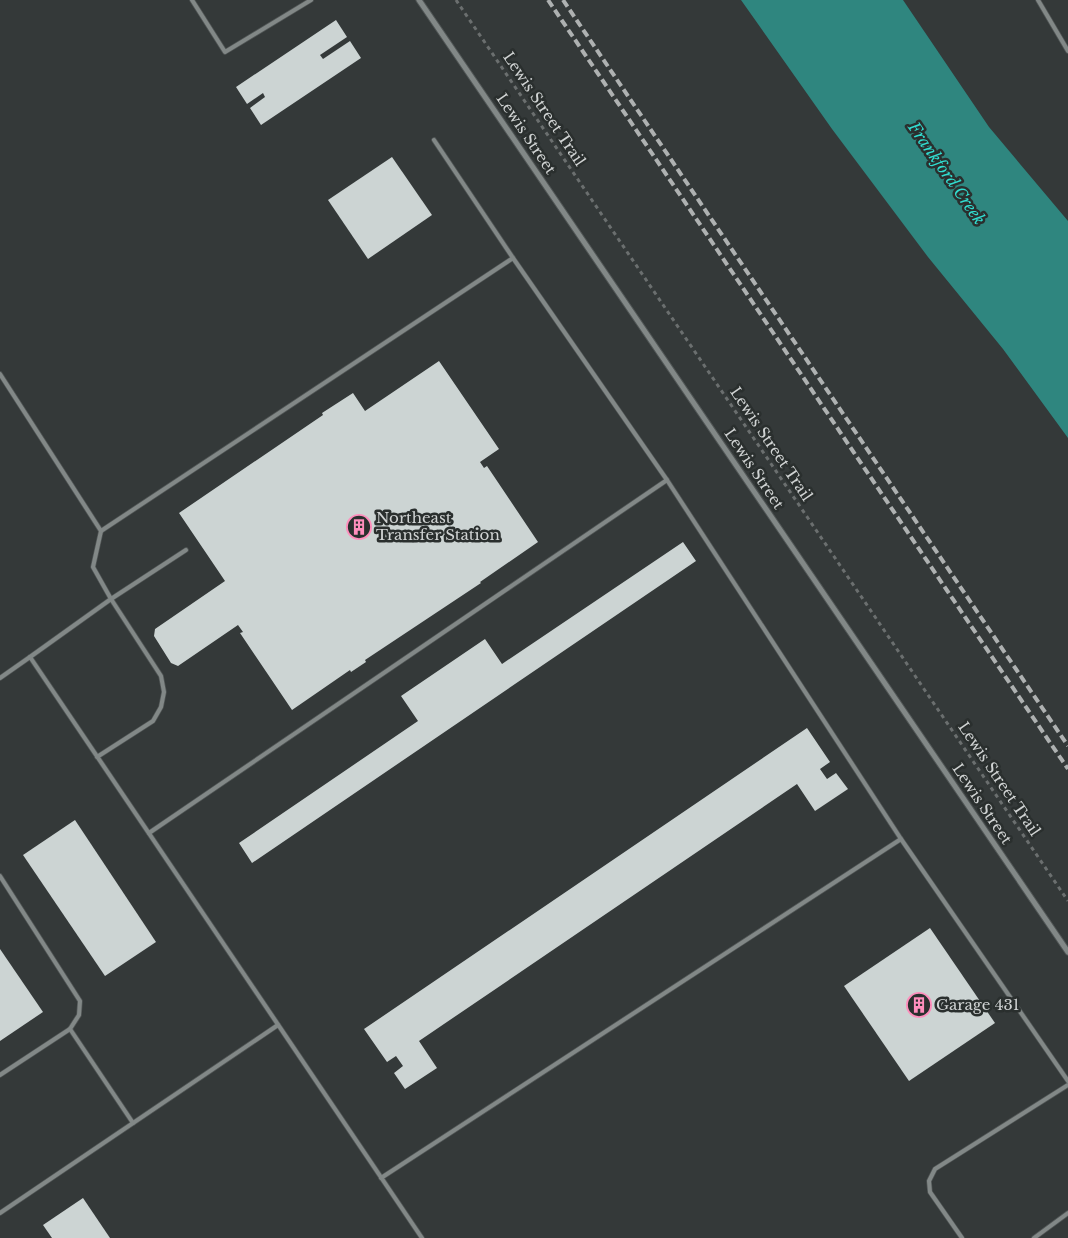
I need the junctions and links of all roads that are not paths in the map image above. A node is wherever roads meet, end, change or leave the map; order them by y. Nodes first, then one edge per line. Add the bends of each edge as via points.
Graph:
1 (192, 0) edge
2 (311, 0) edge
3 (419, 0) edge
4 (1038, 0) edge
5 (1068, 51) edge
6 (434, 140) dead end
7 (513, 258) junction
8 (0, 374) edge
9 (667, 480) junction
10 (102, 531) junction
11 (186, 550) dead end
12 (111, 599) junction
13 (30, 657) junction
14 (0, 678) edge
15 (97, 757) junction
16 (148, 833) junction
17 (901, 839) junction
18 (0, 876) edge
19 (1068, 952) edge
20 (278, 1025) junction
21 (70, 1029) junction
22 (0, 1075) edge
23 (1068, 1081) edge
24 (1068, 1085) edge
25 (133, 1123) junction
26 (381, 1178) junction
27 (0, 1213) edge
28 (1068, 1213) edge
29 (422, 1238) edge
30 (962, 1238) edge
31 (1034, 1238) edge

1 - 2 lane via 225,52
3 - 19 street, Lewis Street
4 - 5 lane
6 - 7 lane
7 - 9 lane
7 - 10 lane
8 - 10 lane
9 - 16 lane
9 - 17 lane
10 - 12 lane via 93,567
11 - 12 lane
12 - 13 lane
12 - 15 lane via 161,676 164,692 161,708 153,721
13 - 14 lane
13 - 15 lane
15 - 16 lane
16 - 20 lane
17 - 23 lane
17 - 26 lane
18 - 21 lane via 80,1001 79,1015
20 - 25 lane
20 - 26 lane
21 - 22 lane
21 - 25 lane
24 - 30 lane via 935,1169 929,1181 930,1192
25 - 27 lane
26 - 29 lane
28 - 31 lane

